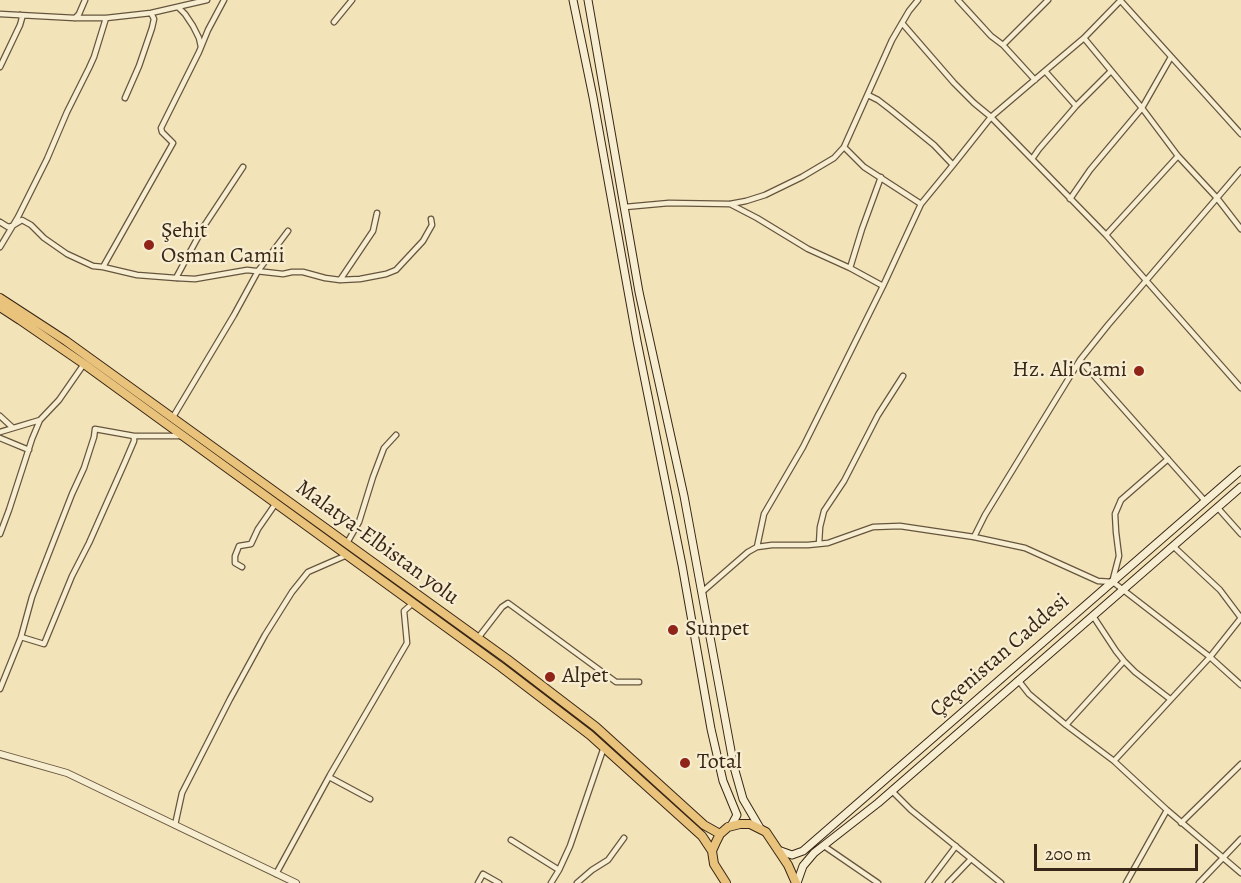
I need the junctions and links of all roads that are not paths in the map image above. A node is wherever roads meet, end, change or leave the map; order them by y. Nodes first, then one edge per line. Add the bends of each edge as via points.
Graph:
1 (85, 0) edge
2 (207, 0) edge
3 (224, 0) edge
4 (352, 0) edge
5 (573, 0) edge
6 (588, 0) edge
7 (918, 0) edge
8 (958, 0) edge
9 (1048, 0) edge
10 (1120, 0) edge
11 (178, 7) junction
12 (151, 13) junction
13 (0, 14) edge
14 (19, 15) junction
15 (75, 18) junction
16 (105, 18) junction
17 (334, 22) dead end
18 (902, 23) junction
19 (1084, 38) junction
20 (1003, 45) junction
21 (201, 47) junction
22 (1171, 57) junction
23 (0, 67) edge
24 (1045, 71) junction
25 (1111, 71) junction
26 (1035, 80) junction
27 (868, 95) junction
28 (125, 98) dead end
29 (1076, 106) junction
30 (1142, 108) junction
31 (991, 117) junction
32 (1241, 134) edge
33 (844, 147) junction
34 (1178, 156) junction
35 (1032, 159) junction
36 (952, 165) junction
37 (243, 166) dead end
38 (1241, 170) edge
39 (881, 177) junction
40 (1217, 198) junction
41 (1070, 199) junction
42 (730, 204) junction
43 (921, 204) junction
44 (625, 207) junction
45 (377, 213) dead end
46 (431, 219) dead end
47 (0, 222) edge
48 (12, 226) junction
49 (1241, 229) edge
50 (288, 231) dead end
51 (1106, 235) junction
52 (0, 247) edge
53 (103, 267) junction
54 (850, 268) junction
55 (258, 271) junction
56 (176, 278) junction
57 (340, 280) junction
58 (1146, 281) junction
59 (883, 286) junction
60 (0, 298) edge
61 (0, 307) edge
62 (1080, 360) junction
63 (84, 364) junction
64 (903, 376) dead end
65 (1241, 388) edge
66 (0, 416) edge
67 (173, 417) junction
68 (40, 420) junction
69 (13, 428) junction
70 (0, 432) edge
71 (134, 435) junction
72 (396, 435) dead end
73 (183, 436) junction
74 (0, 438) edge
75 (29, 450) junction
76 (1168, 459) junction
77 (1241, 470) edge
78 (1241, 487) edge
79 (1205, 501) junction
80 (276, 503) junction
81 (1217, 507) junction
82 (0, 534) edge
83 (1241, 534) edge
84 (974, 537) junction
85 (347, 543) junction
86 (819, 544) junction
87 (1173, 546) junction
88 (757, 547) junction
89 (347, 555) junction
90 (242, 567) dead end
91 (1113, 582) junction
92 (1123, 590) junction
93 (702, 592) junction
94 (413, 603) junction
95 (1093, 616) junction
96 (21, 637) junction
97 (478, 638) junction
98 (1210, 657) junction
99 (1124, 661) junction
100 (1018, 680) junction
101 (639, 682) dead end
102 (1241, 685) edge
103 (0, 689) edge
104 (1170, 699) junction
105 (1066, 725) junction
106 (604, 747) junction
107 (0, 754) edge
108 (1114, 760) junction
109 (1241, 764) edge
110 (329, 777) junction
111 (892, 791) junction
112 (370, 799) dead end
113 (1167, 810) junction
114 (1181, 823) junction
115 (175, 825) junction
116 (731, 826) junction
117 (760, 828) junction
118 (720, 834) junction
119 (624, 838) dead end
120 (1241, 839) edge
121 (511, 840) dead end
122 (824, 846) junction
123 (956, 846) junction
124 (778, 850) junction
125 (712, 851) junction
126 (1223, 858) junction
127 (971, 859) junction
128 (560, 870) junction
129 (1241, 873) edge
130 (276, 874) junction
131 (296, 883) edge
132 (478, 883) edge
133 (499, 883) edge
134 (551, 883) edge
135 (577, 883) edge
136 (726, 883) edge
137 (796, 883) edge
138 (878, 883) edge
139 (928, 883) edge
140 (948, 883) edge
141 (1001, 883) edge
142 (1126, 883) edge
143 (1199, 883) edge

1 - 15 street
2 - 11 street
3 - 21 street
4 - 17 street
5 - 116 main road via 711,729 736,815
6 - 44 main road
7 - 18 street
8 - 20 street
9 - 20 street
10 - 19 street
10 - 22 street
11 - 12 street
11 - 21 street via 193,26
12 - 16 street
12 - 28 street via 152,28
13 - 14 street
14 - 15 street
14 - 23 street via 20,25
15 - 16 street
16 - 48 street via 92,62
18 - 27 street
18 - 31 street via 954,83
19 - 24 street
19 - 25 street
20 - 26 street
21 - 53 street via 161,128 173,143
22 - 30 street
22 - 32 street
24 - 26 street
24 - 29 street
25 - 29 street
25 - 30 street
26 - 31 street
27 - 33 street
27 - 36 street via 934,145
29 - 35 street
30 - 34 street
30 - 41 street
31 - 35 street
31 - 36 street
33 - 39 street
33 - 42 street via 834,158 802,177 765,195
34 - 40 street
34 - 51 street
35 - 41 street
36 - 43 street
37 - 56 street
38 - 40 street
39 - 43 street
39 - 54 street
40 - 49 street
40 - 58 street
41 - 51 street
42 - 44 street
42 - 54 street
43 - 59 street
44 - 93 main road
45 - 57 street via 373,231
46 - 57 street via 423,241 396,270
47 - 48 street
48 - 52 street
48 - 53 street via 22,220 67,254
50 - 55 street
51 - 58 street
53 - 56 street
54 - 59 street
55 - 56 street
55 - 57 street via 303,272
55 - 67 street
58 - 62 street
58 - 65 street
59 - 88 street via 803,447 764,514
60 - 67 main road, Malatya-Elbistan yolu
61 - 63 main road, Malatya-Elbistan yolu
62 - 76 street
62 - 84 street
63 - 68 street
63 - 73 main road, Malatya-Elbistan yolu
64 - 86 street via 824,511
66 - 69 street
67 - 85 main road, Malatya-Elbistan yolu
68 - 69 street
68 - 75 street
69 - 70 street
71 - 73 street
71 - 96 street via 44,644
71 - 96 street via 95,429 84,468 32,597
72 - 85 street via 384,448 359,522
73 - 80 main road, Malatya-Elbistan yolu
74 - 75 street
75 - 82 street
76 - 79 street
76 - 91 street via 1121,500 1115,514 1119,556
77 - 79 main road, Çeçenistan Caddesi
78 - 81 main road, Çeçenistan Caddesi
79 - 91 main road, Çeçenistan Caddesi
80 - 89 main road, Malatya-Elbistan yolu
80 - 90 street via 251,544 239,546 235,563
81 - 83 street
81 - 87 main road, Çeçenistan Caddesi
84 - 86 street via 900,526 873,527
84 - 91 street via 1025,548 1098,581
85 - 97 main road, Malatya-Elbistan yolu
86 - 88 street
87 - 92 main road, Çeçenistan Caddesi
87 - 98 street via 1220,590 1241,618
88 - 93 street
89 - 94 main road, Malatya-Elbistan yolu
89 - 115 street via 308,572 287,600 230,699 183,793
91 - 92 street
91 - 124 main road, Çeçenistan Caddesi via 803,851 792,855
92 - 95 main road, Çeçenistan Caddesi
92 - 98 street
93 - 117 main road via 734,767 743,799
94 - 106 main road, Malatya-Elbistan yolu
94 - 110 street via 404,611 407,643
95 - 99 street
95 - 100 main road, Çeçenistan Caddesi
96 - 103 street
97 - 101 street via 508,603 616,682
97 - 118 main road, Malatya-Elbistan yolu via 596,727 704,825
98 - 102 street
98 - 104 street
99 - 104 street
99 - 105 street
100 - 105 street
100 - 111 main road, Çeçenistan Caddesi
104 - 108 street
105 - 108 street
106 - 125 main road, Malatya-Elbistan yolu via 702,836
106 - 128 street
107 - 115 street via 68,773
108 - 113 street
109 - 114 street
110 - 112 street
110 - 130 street
111 - 122 main road, Çeçenistan Caddesi
111 - 123 street
113 - 114 street
113 - 142 street
114 - 126 street
115 - 130 street
116 - 117 main road via 750,824
116 - 118 main road
117 - 124 main road
118 - 125 main road
119 - 135 street via 608,860
120 - 126 street
121 - 128 street
122 - 137 main road, Çeçenistan Caddesi via 807,860
122 - 138 street
123 - 127 street
123 - 139 street
124 - 137 main road
125 - 136 main road, Malatya-Elbistan yolu via 714,864
126 - 129 street
126 - 143 street
127 - 140 street
127 - 141 street
128 - 134 street
130 - 131 street
132 - 133 street via 483,874

